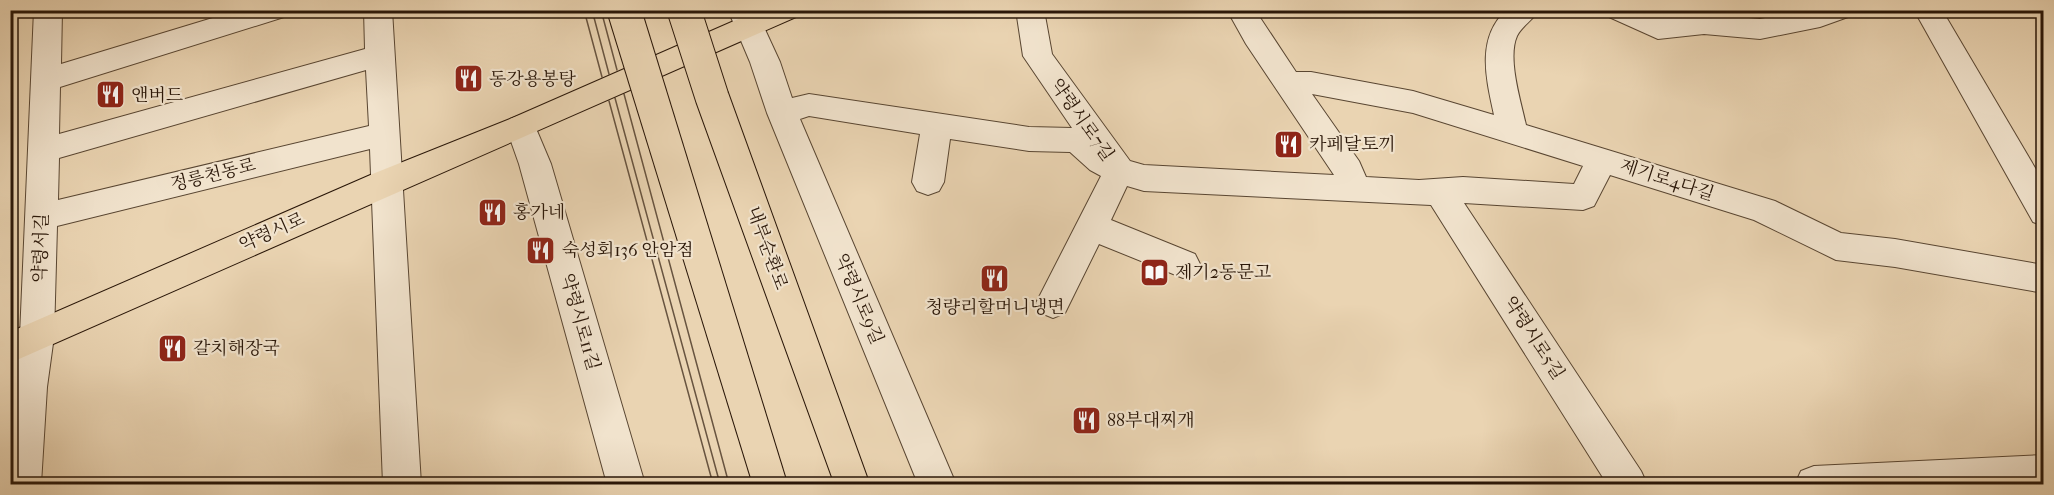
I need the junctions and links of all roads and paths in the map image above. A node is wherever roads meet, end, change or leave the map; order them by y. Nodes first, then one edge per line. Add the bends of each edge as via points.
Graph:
1 (48, 10) edge
2 (274, 10) edge
3 (378, 10) edge
4 (624, 10) edge
5 (684, 10) edge
6 (786, 10) edge
7 (1030, 10) edge
8 (1241, 10) edge
9 (1525, 10) edge
10 (1619, 10) edge
11 (1838, 10) edge
12 (1928, 10) edge
13 (739, 25) edge
14 (379, 56) junction
15 (46, 80) junction
16 (1288, 83) junction
17 (782, 113) junction
18 (528, 124) junction
19 (937, 125) junction
20 (1513, 133) junction
21 (384, 134) junction
22 (45, 150) junction
23 (1602, 159) junction
24 (1119, 171) junction
25 (386, 182) junction
26 (928, 182) dead end
27 (1353, 189) junction
28 (1440, 192) junction
29 (2043, 207) edge
30 (42, 217) junction
31 (1091, 226) junction
32 (1183, 264) dead end
33 (2043, 279) edge
34 (1053, 303) dead end
35 (24, 342) edge
36 (2043, 473) edge
37 (22, 484) edge
38 (402, 484) edge
39 (626, 484) edge
40 (770, 484) edge
41 (852, 484) edge
42 (937, 484) edge
43 (1628, 484) edge
44 (1814, 484) edge

1 - 15 street, 약령서길
2 - 15 street
3 - 14 street
4 - 40 main road, bridge
5 - 41 main road, 내부순환로, bridge
6 - 13 main road
7 - 24 street, 약령시로7길 via 1038,56
8 - 16 street
9 - 20 street via 1502,35 1500,55
10 - 11 street via 1659,29 1704,24 1760,29 1810,20
12 - 29 street
13 - 17 street, 약령시로9길 via 765,63
13 - 18 main road, 약령시로, bridge
14 - 21 street
14 - 22 street
15 - 22 street, 약령서길
16 - 20 street, 제기로4다길 via 1311,83 1413,102
16 - 27 street via 1348,170
17 - 19 street via 809,105
17 - 42 street, 약령시로9길
18 - 25 main road, 약령시로
18 - 39 street, 약령시로11길 via 535,164
19 - 24 street via 1029,140 1077,140
19 - 26 street
20 - 23 street, 제기로4다길
21 - 25 street
21 - 30 street, 정릉천동로
22 - 30 street, 약령서길
23 - 28 street via 1584,197
23 - 33 street, 제기로4다길 via 1764,210 1836,246
24 - 27 street via 1143,178
24 - 31 street, 약령시로7길
25 - 35 main road, 약령시로
25 - 38 street
27 - 28 street
28 - 43 street, 약령시로5길
30 - 35 street, 약령서길
31 - 32 street
31 - 34 street, 약령시로7길
35 - 37 street, 약령서길 via 29,387
36 - 44 street

